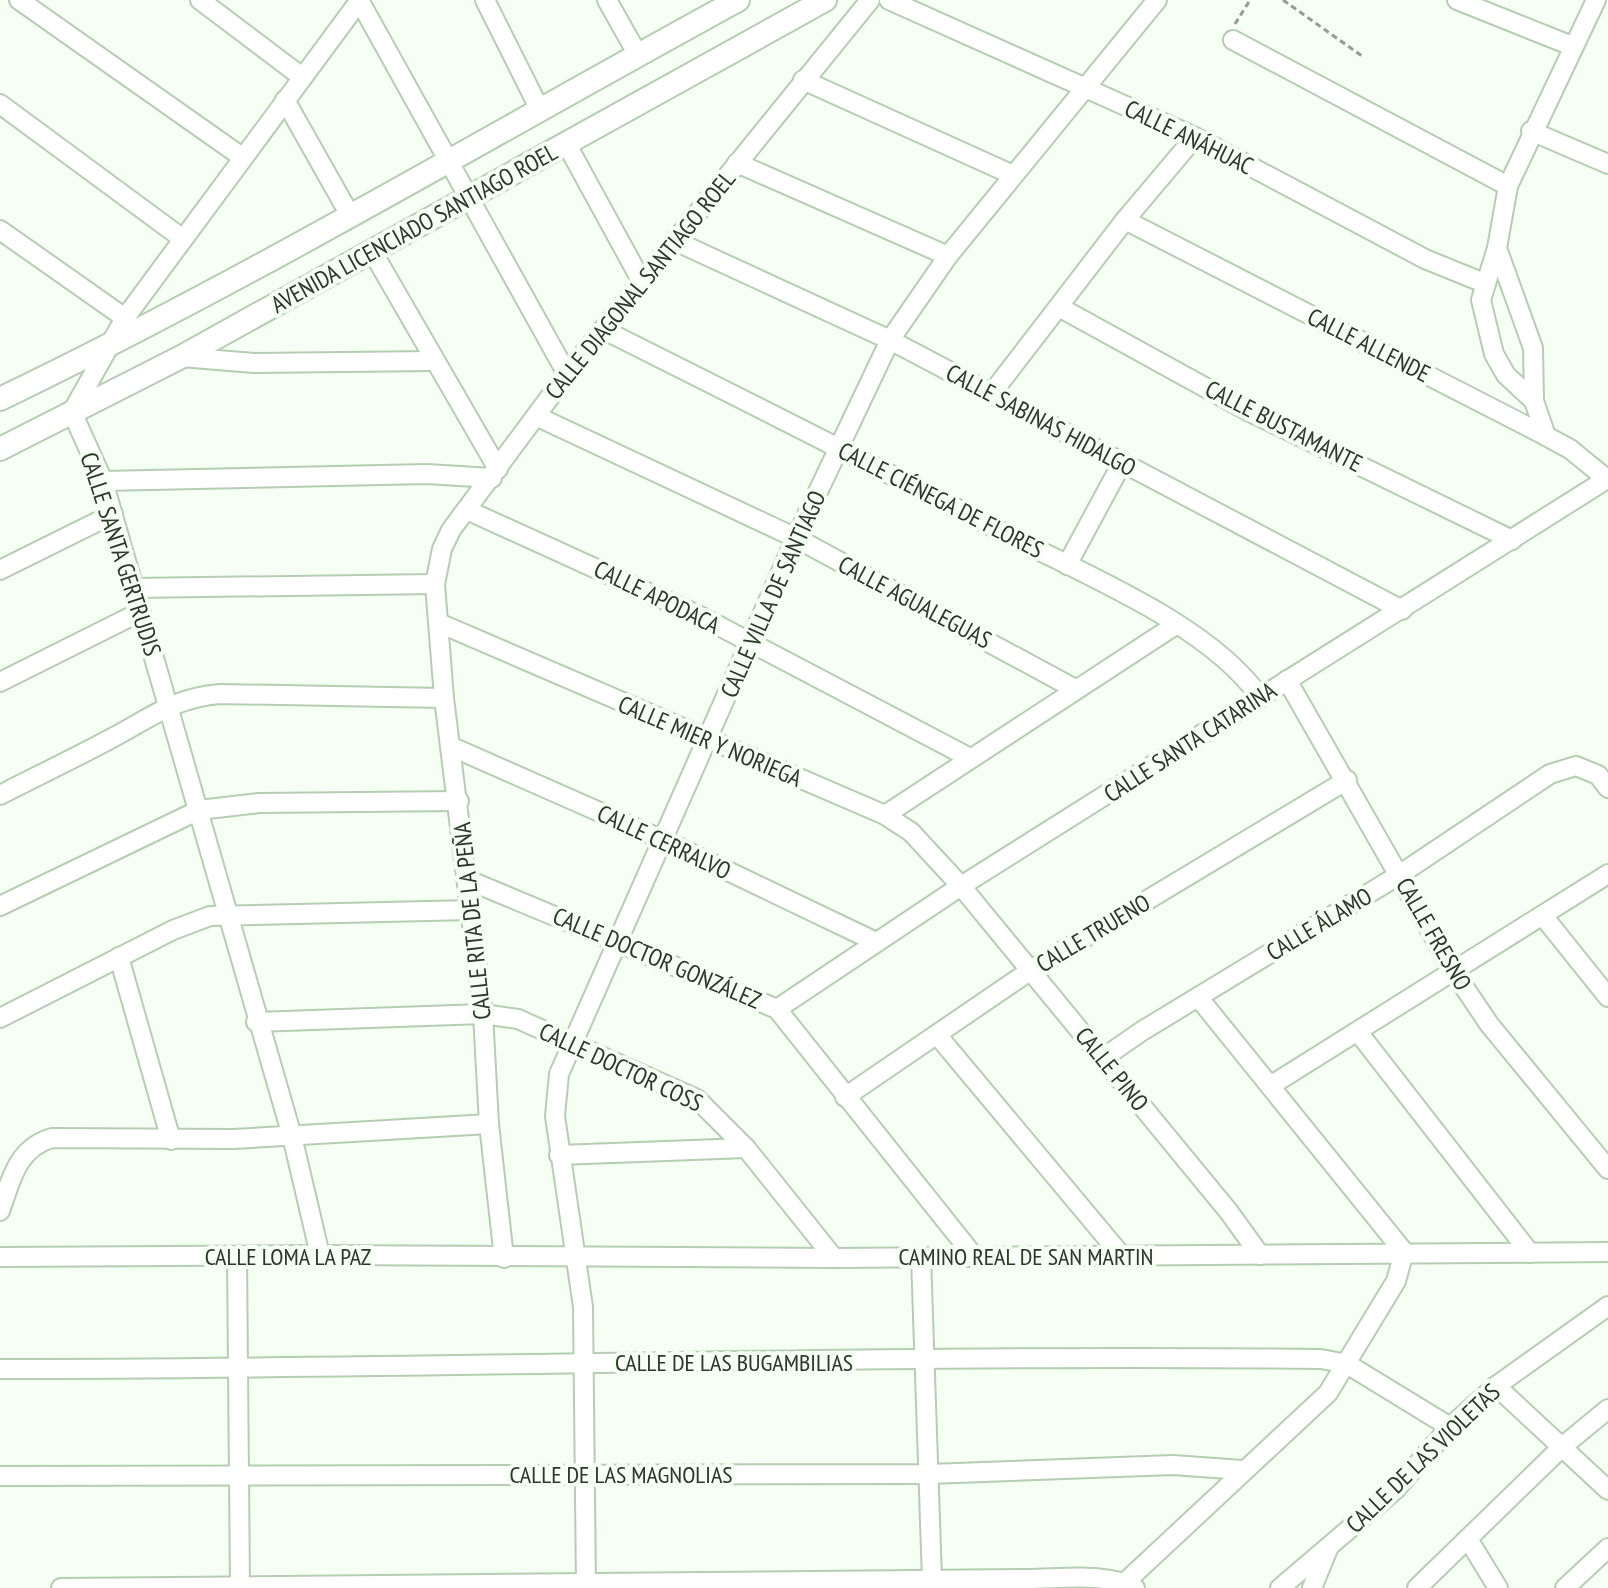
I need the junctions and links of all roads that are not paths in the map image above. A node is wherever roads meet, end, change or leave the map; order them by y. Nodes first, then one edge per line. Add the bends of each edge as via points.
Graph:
1 (19, 0) edge
2 (200, 0) edge
3 (360, 0) edge
4 (485, 0) edge
5 (607, 0) edge
6 (825, 0) edge
7 (870, 0) edge
8 (889, 0) edge
9 (1157, 0) edge
10 (1457, 0) edge
11 (1596, 0) edge
12 (735, 1) edge
13 (1233, 40) road end
14 (1572, 46) junction
15 (638, 55) junction
16 (302, 77) junction
17 (803, 80) junction
18 (1088, 88) junction
19 (285, 100) junction
20 (0, 104) edge
21 (540, 110) junction
22 (1531, 131) junction
23 (1195, 137) junction
24 (566, 143) junction
25 (242, 157) junction
26 (449, 161) junction
27 (737, 163) junction
28 (1608, 164) edge
29 (1013, 175) junction
30 (1508, 186) junction
31 (467, 198) junction
32 (351, 217) junction
33 (1125, 220) junction
34 (0, 230) edge
35 (183, 239) junction
36 (675, 241) junction
37 (1497, 248) junction
38 (372, 251) junction
39 (948, 256) junction
40 (642, 282) junction
41 (1484, 283) junction
42 (1059, 307) junction
43 (125, 318) junction
44 (604, 330) junction
45 (890, 340) junction
46 (109, 346) junction
47 (181, 357) junction
48 (433, 361) junction
49 (567, 374) junction
50 (992, 393) junction
51 (0, 399) edge
52 (1534, 401) junction
53 (72, 412) junction
54 (536, 416) junction
55 (1546, 436) junction
56 (839, 447) junction
57 (0, 449) edge
58 (1122, 463) junction
59 (495, 474) junction
60 (1607, 480) edge
61 (103, 481) junction
62 (467, 510) junction
63 (113, 514) junction
64 (796, 538) junction
65 (1512, 540) junction
66 (1067, 565) junction
67 (0, 570) edge
68 (435, 584) junction
69 (133, 588) junction
70 (1402, 610) junction
71 (140, 612) junction
72 (439, 623) junction
73 (1177, 624) junction
74 (752, 643) junction
75 (1287, 680) junction
76 (0, 682) edge
77 (1075, 689) junction
78 (1260, 697) junction
79 (444, 698) junction
80 (169, 704) junction
81 (708, 740) junction
82 (450, 746) junction
83 (970, 758) junction
84 (1347, 780) junction
85 (1608, 788) edge
86 (0, 795) edge
87 (459, 801) junction
88 (199, 810) junction
89 (885, 815) junction
90 (663, 840) junction
91 (1608, 874) edge
92 (1399, 875) junction
93 (468, 880) junction
94 (961, 886) junction
95 (0, 906) edge
96 (471, 910) junction
97 (226, 914) junction
98 (1543, 916) junction
99 (617, 940) junction
100 (876, 942) junction
101 (119, 957) junction
102 (1031, 970) junction
103 (1454, 972) junction
104 (1198, 997) junction
105 (1608, 997) edge
106 (777, 1009) junction
107 (483, 1014) junction
108 (0, 1018) edge
109 (256, 1022) junction
110 (1358, 1032) junction
111 (938, 1036) junction
112 (571, 1042) junction
113 (1103, 1058) junction
114 (1270, 1086) junction
115 (845, 1097) junction
116 (489, 1124) junction
117 (292, 1136) junction
118 (171, 1140) junction
119 (746, 1148) junction
120 (559, 1155) junction
121 (1608, 1169) edge
122 (0, 1211) edge
123 (1404, 1252) junction
124 (1608, 1252) edge
125 (1530, 1253) junction
126 (320, 1255) junction
127 (973, 1255) junction
128 (1121, 1255) junction
129 (1260, 1255) junction
130 (237, 1256) junction
131 (0, 1257) edge
132 (921, 1257) junction
133 (504, 1258) junction
134 (834, 1258) junction
135 (576, 1259) junction
136 (1608, 1306) edge
137 (584, 1361) junction
138 (926, 1361) junction
139 (1347, 1364) junction
140 (0, 1369) edge
141 (238, 1369) junction
142 (1496, 1386) junction
143 (1608, 1409) edge
144 (1450, 1427) junction
145 (1563, 1446) junction
146 (1242, 1470) junction
147 (586, 1472) junction
148 (238, 1474) junction
149 (929, 1474) junction
150 (0, 1476) edge
151 (1608, 1490) edge
152 (1468, 1539) junction
153 (1329, 1547) junction
154 (1608, 1548) edge
155 (932, 1580) junction
156 (240, 1586) edge
157 (586, 1586) edge
158 (1126, 1586) edge
159 (61, 1588) edge
160 (1280, 1588) edge
161 (1312, 1588) edge
162 (1417, 1588) edge
163 (1498, 1588) edge
164 (1565, 1588) edge

1 - 25 street
2 - 16 street
3 - 16 street
3 - 26 street
4 - 21 street
5 - 15 street
6 - 24 street, AVENIDA LICENCIADO SANTIAGO ROEL
7 - 17 street, CALLE DIAGONAL SANTIAGO ROEL
8 - 18 street, CALLE ANÁHUAC
9 - 18 street, CALLE VILLA DE SANTIAGO
10 - 14 street
11 - 14 street
12 - 15 street, AVENIDA LICENCIADO SANTIAGO ROEL
13 - 30 street
14 - 22 street
15 - 21 street, AVENIDA LICENCIADO SANTIAGO ROEL
16 - 19 street
17 - 27 street, CALLE DIAGONAL SANTIAGO ROEL
17 - 29 street
18 - 23 street, CALLE ANÁHUAC
18 - 29 street, CALLE VILLA DE SANTIAGO
19 - 25 street
19 - 32 street
20 - 35 street
21 - 26 street, AVENIDA LICENCIADO SANTIAGO ROEL
22 - 28 street
22 - 30 street
23 - 33 street
23 - 41 street, CALLE ANÁHUAC via 1425,259
24 - 31 street, AVENIDA LICENCIADO SANTIAGO ROEL
24 - 40 street
25 - 35 street
26 - 31 street
26 - 32 street, AVENIDA LICENCIADO SANTIAGO ROEL
27 - 36 street, CALLE DIAGONAL SANTIAGO ROEL
27 - 39 street
29 - 39 street, CALLE VILLA DE SANTIAGO
30 - 37 street
31 - 38 street, AVENIDA LICENCIADO SANTIAGO ROEL
31 - 49 street
32 - 46 street, AVENIDA LICENCIADO SANTIAGO ROEL
33 - 42 street
33 - 55 street, CALLE ALLENDE
34 - 43 street
35 - 43 street
36 - 40 street, CALLE DIAGONAL SANTIAGO ROEL
36 - 45 street, CALLE SABINAS HIDALGO
37 - 41 street
37 - 52 street via 1533,348
38 - 47 street, AVENIDA LICENCIADO SANTIAGO ROEL
38 - 48 street
39 - 45 street, CALLE VILLA DE SANTIAGO
40 - 44 street, CALLE DIAGONAL SANTIAGO ROEL
41 - 52 street via 1482,316 1494,354 1506,375
42 - 50 street
42 - 65 street, CALLE BUSTAMANTE via 1248,411
43 - 46 street
44 - 49 street, CALLE DIAGONAL SANTIAGO ROEL
44 - 56 street, CALLE CIÉNEGA DE FLORES
45 - 50 street, CALLE SABINAS HIDALGO
45 - 56 street, CALLE VILLA DE SANTIAGO
46 - 51 street, AVENIDA LICENCIADO SANTIAGO ROEL
46 - 53 street
47 - 48 street via 254,363
47 - 53 street, AVENIDA LICENCIADO SANTIAGO ROEL
48 - 59 street
49 - 54 street, CALLE DIAGONAL SANTIAGO ROEL
50 - 58 street, CALLE SABINAS HIDALGO
52 - 55 street
53 - 57 street, AVENIDA LICENCIADO SANTIAGO ROEL
53 - 61 street, CALLE SANTA GERTRUDIS
54 - 59 street, CALLE DIAGONAL SANTIAGO ROEL
54 - 64 street, CALLE AGUALEGUAS
55 - 60 street, CALLE ALLENDE
56 - 64 street, CALLE VILLA DE SANTIAGO
56 - 66 street, CALLE CIÉNEGA DE FLORES
58 - 66 street
58 - 70 street, CALLE SABINAS HIDALGO
59 - 61 street
59 - 62 street, CALLE DIAGONAL SANTIAGO ROEL
60 - 65 street, CALLE SANTA CATARINA
61 - 63 street, CALLE SANTA GERTRUDIS
62 - 68 street, CALLE DIAGONAL SANTIAGO ROEL via 442,549
62 - 74 street, CALLE APODACA
63 - 67 street
63 - 69 street, CALLE SANTA GERTRUDIS
64 - 74 street, CALLE VILLA DE SANTIAGO
64 - 77 street, CALLE AGUALEGUAS
65 - 70 street, CALLE SANTA CATARINA
66 - 73 street, CALLE CIÉNEGA DE FLORES
68 - 69 street
68 - 72 street, CALLE RITA DE LA PEÑA
69 - 71 street, CALLE SANTA GERTRUDIS
70 - 75 street, CALLE SANTA CATARINA
71 - 76 street
71 - 80 street, CALLE SANTA GERTRUDIS
72 - 79 street, CALLE RITA DE LA PEÑA
72 - 81 street, CALLE MIER Y NORIEGA
73 - 77 street
73 - 78 street, CALLE CIÉNEGA DE FLORES via 1231,662
74 - 81 street, CALLE VILLA DE SANTIAGO
74 - 83 street, CALLE APODACA
75 - 78 street, CALLE SANTA CATARINA
75 - 84 street, CALLE FRESNO
77 - 83 street
78 - 94 street, CALLE SANTA CATARINA
79 - 80 street via 220,694
79 - 82 street, CALLE RITA DE LA PEÑA
80 - 86 street
80 - 88 street, CALLE SANTA GERTRUDIS
81 - 89 street, CALLE MIER Y NORIEGA
81 - 90 street, CALLE VILLA DE SANTIAGO
82 - 87 street, CALLE RITA DE LA PEÑA
82 - 90 street, CALLE CERRALVO
83 - 89 street
84 - 92 street, CALLE FRESNO
84 - 102 street, CALLE TRUENO
85 - 92 street, CALLE ÁLAMO via 1598,775 1576,766 1550,774
87 - 88 street via 259,803
87 - 93 street, CALLE RITA DE LA PEÑA
88 - 95 street
88 - 97 street, CALLE SANTA GERTRUDIS
89 - 94 street, CALLE MIER Y NORIEGA via 911,832
90 - 99 street, CALLE VILLA DE SANTIAGO
90 - 100 street, CALLE CERRALVO
91 - 98 street
92 - 103 street, CALLE FRESNO
92 - 104 street, CALLE ÁLAMO
93 - 96 street, CALLE RITA DE LA PEÑA
93 - 99 street, CALLE DOCTOR GONZÁLEZ
94 - 100 street, CALLE SANTA CATARINA
94 - 102 street, CALLE PINO
96 - 97 street
96 - 107 street, CALLE RITA DE LA PEÑA
97 - 101 street via 192,921
97 - 109 street, CALLE SANTA GERTRUDIS
98 - 103 street
98 - 105 street
99 - 106 street, CALLE DOCTOR GONZÁLEZ
99 - 112 street, CALLE VILLA DE SANTIAGO
100 - 106 street, CALLE SANTA CATARINA
101 - 108 street
101 - 118 street
102 - 111 street, CALLE TRUENO
102 - 113 street, CALLE PINO
103 - 110 street
103 - 121 street, CALLE FRESNO via 1489,1024
104 - 113 street, CALLE ÁLAMO
104 - 114 street
106 - 115 street, CALLE DOCTOR GONZÁLEZ
107 - 109 street, CALLE DOCTOR COSS
107 - 112 street, CALLE DOCTOR COSS via 518,1019
107 - 116 street, CALLE RITA DE LA PEÑA
109 - 117 street, CALLE SANTA GERTRUDIS
110 - 114 street
110 - 125 street
111 - 115 street, CALLE TRUENO
111 - 128 street
112 - 119 street, CALLE DOCTOR COSS via 697,1099
112 - 120 street, CALLE VILLA DE SANTIAGO via 555,1094
113 - 129 street, CALLE PINO
114 - 123 street
115 - 127 street, CALLE DOCTOR GONZÁLEZ
116 - 117 street
116 - 133 street, CALLE RITA DE LA PEÑA
117 - 118 street
117 - 126 street, CALLE SANTA GERTRUDIS
118 - 122 street via 37,1142 15,1168
119 - 120 street
119 - 134 street, CALLE DOCTOR COSS
120 - 135 street, CALLE VILLA DE SANTIAGO
123 - 125 street, CAMINO REAL DE SAN MARTIN
123 - 129 street, CAMINO REAL DE SAN MARTIN
123 - 139 street via 1396,1281
124 - 125 street
126 - 130 street, CALLE LOMA LA PAZ
126 - 133 street, CALLE LOMA LA PAZ
127 - 128 street, CAMINO REAL DE SAN MARTIN
127 - 132 street, CAMINO REAL DE SAN MARTIN
128 - 129 street, CAMINO REAL DE SAN MARTIN
130 - 131 street, CALLE LOMA LA PAZ
130 - 141 street
132 - 134 street, CAMINO REAL DE SAN MARTIN
132 - 138 street
133 - 135 street, CALLE LOMA LA PAZ
134 - 135 street, CAMINO REAL DE SAN MARTIN
135 - 137 street, CALLE VILLA DE SANTIAGO
136 - 142 street, CALLE DE LAS VIOLETAS
137 - 138 street, CALLE DE LAS BUGAMBILIAS
137 - 141 street, CALLE DE LAS BUGAMBILIAS
137 - 147 street, CALLE VILLA DE SANTIAGO
138 - 139 street, CALLE DE LAS BUGAMBILIAS via 1278,1359
138 - 149 street
139 - 144 street, CALLE DE LAS BUGAMBILIAS
139 - 146 street via 1309,1413
140 - 141 street, CALLE DE LAS BUGAMBILIAS
141 - 148 street
142 - 144 street, CALLE DE LAS VIOLETAS
142 - 145 street
143 - 145 street
144 - 153 street, CALLE DE LAS VIOLETAS via 1395,1490
145 - 151 street
145 - 152 street
146 - 149 street, CALLE DE LAS MAGNOLIAS via 1173,1465
146 - 158 street
147 - 148 street, CALLE DE LAS MAGNOLIAS
147 - 149 street, CALLE DE LAS MAGNOLIAS
147 - 157 street, CALLE VILLA DE SANTIAGO
148 - 150 street, CALLE DE LAS MAGNOLIAS
148 - 156 street
149 - 155 street
152 - 162 street
152 - 163 street
153 - 160 street, CALLE DE LAS VIOLETAS
153 - 161 street
154 - 164 street
155 - 157 street
155 - 158 street
156 - 157 street
156 - 159 street

